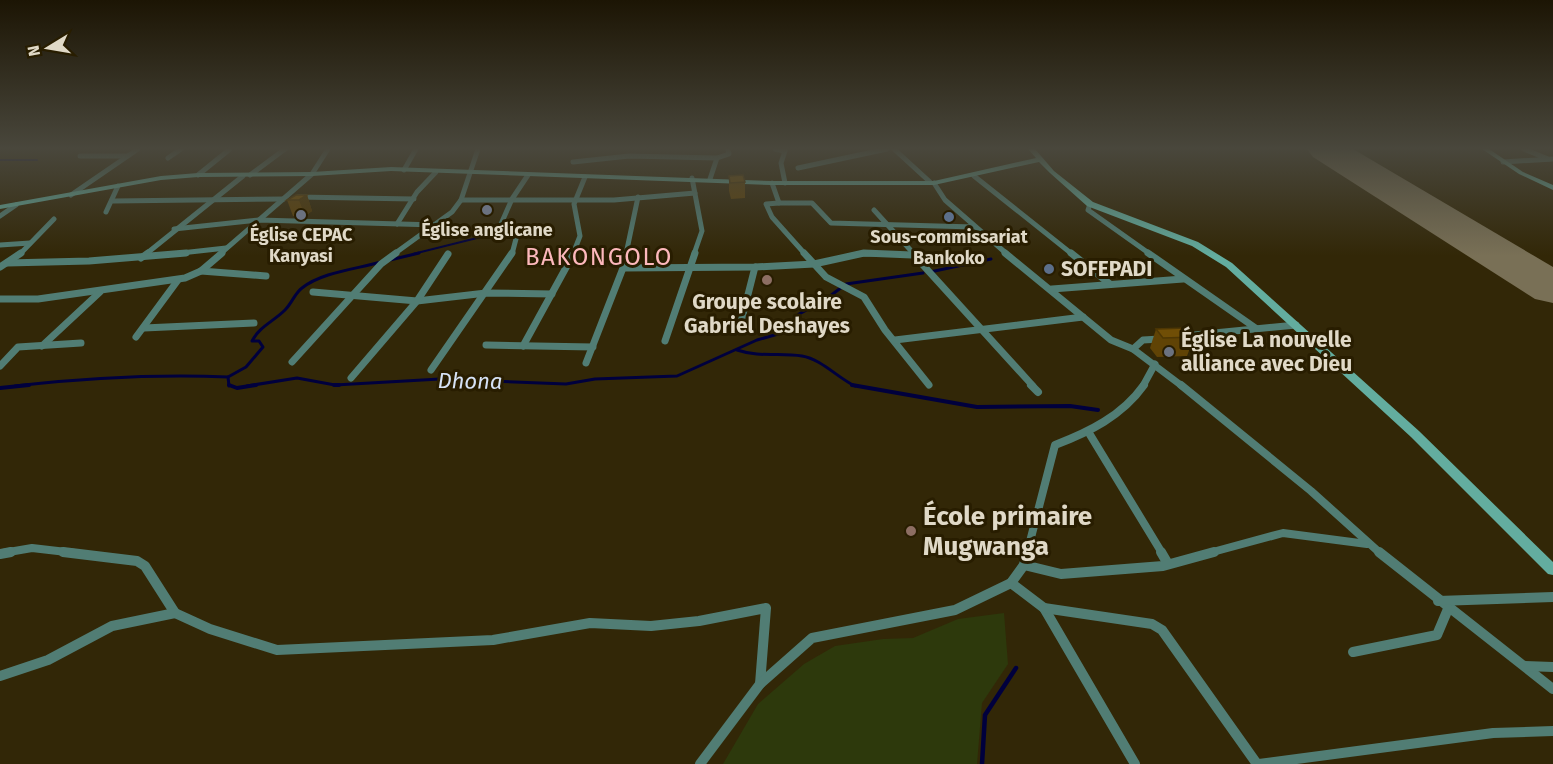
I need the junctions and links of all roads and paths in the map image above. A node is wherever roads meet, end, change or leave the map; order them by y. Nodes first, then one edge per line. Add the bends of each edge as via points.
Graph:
1 (85, 185) edge
2 (125, 185) edge
3 (233, 185) edge
4 (300, 185) edge
5 (426, 185) edge
6 (466, 185) edge
7 (522, 185) edge
8 (582, 185) edge
9 (693, 185) edge
10 (773, 185) edge
11 (934, 185) edge
12 (985, 185) edge
13 (1065, 185) edge
14 (118, 186) junction
15 (694, 193) junction
16 (70, 195) junction
17 (638, 197) junction
18 (285, 198) junction
19 (414, 199) junction
20 (460, 200) junction
21 (512, 200) junction
22 (113, 201) junction
23 (211, 201) junction
24 (575, 201) junction
25 (779, 203) junction
26 (1090, 204) junction
27 (16, 205) junction
28 (0, 207) edge
29 (874, 210) dead end
30 (106, 212) dead end
31 (0, 216) edge
32 (54, 219) dead end
33 (259, 220) junction
34 (397, 224) junction
35 (437, 225) junction
36 (888, 225) junction
37 (974, 227) junction
38 (174, 229) junction
39 (30, 243) junction
40 (0, 245) edge
41 (225, 248) junction
42 (448, 254) dead end
43 (912, 255) junction
44 (140, 259) junction
45 (7, 262) junction
46 (814, 264) junction
47 (0, 267) edge
48 (755, 267) junction
49 (623, 268) junction
50 (687, 270) junction
51 (201, 271) junction
52 (266, 276) dead end
53 (1183, 279) junction
54 (178, 280) junction
55 (1110, 284) junction
56 (1052, 289) junction
57 (101, 291) junction
58 (313, 292) dead end
59 (486, 293) junction
60 (552, 294) junction
61 (353, 295) junction
62 (0, 299) edge
63 (417, 301) junction
64 (1083, 317) junction
65 (254, 323) dead end
66 (1296, 325) junction
67 (144, 328) junction
68 (982, 329) junction
69 (1257, 329) junction
70 (740, 330) dead end
71 (136, 337) dead end
72 (1177, 337) edge
73 (1166, 338) edge
74 (895, 340) junction
75 (665, 341) dead end
76 (81, 344) dead end
77 (486, 345) dead end
78 (42, 346) junction
79 (523, 346) junction
80 (593, 347) junction
81 (1132, 349) junction
82 (292, 362) dead end
83 (586, 363) dead end
84 (1155, 364) junction
85 (0, 366) edge
86 (431, 370) dead end
87 (351, 378) dead end
88 (929, 386) dead end
89 (1038, 392) dead end
90 (1089, 433) junction
91 (1369, 544) junction
92 (0, 554) edge
93 (1168, 564) junction
94 (1024, 565) junction
95 (1553, 570) edge
96 (1011, 583) junction
97 (1553, 597) edge
98 (1438, 601) junction
99 (1044, 608) junction
100 (1448, 609) junction
101 (175, 613) junction
102 (1353, 652) dead end
103 (1524, 666) junction
104 (1553, 667) edge
105 (0, 676) edge
106 (760, 684) junction
107 (1553, 689) edge
108 (1553, 731) edge
109 (700, 764) edge
110 (1135, 764) edge
111 (1258, 764) edge

1 - 16 street
2 - 14 street
3 - 23 street
4 - 18 street
5 - 19 street
6 - 20 street
7 - 21 street
8 - 24 street
9 - 15 street
10 - 25 street
11 - 37 street
12 - 55 street
13 - 26 street
14 - 16 street
14 - 22 street
15 - 17 street
15 - 50 street via 702,231
16 - 27 street
17 - 24 street
17 - 49 street
18 - 19 street
18 - 23 street
18 - 33 street
19 - 34 street
20 - 21 street
20 - 35 street
21 - 24 street
21 - 59 street via 501,225 517,235 511,256
22 - 23 street
22 - 30 street
23 - 38 street
24 - 60 street via 574,210 582,228 580,241
25 - 36 street via 812,203 831,224
25 - 46 street via 766,204 772,217
26 - 53 street via 1088,210 1094,215
26 - 66 street via 1164,231 1212,254
27 - 28 street
27 - 31 street
29 - 36 street
32 - 39 street
33 - 34 street
33 - 38 street
33 - 41 street
34 - 35 street
35 - 61 street via 381,264
36 - 37 street
36 - 43 street
37 - 56 street
38 - 44 street
39 - 40 street
39 - 45 street
41 - 44 street
41 - 51 street
42 - 63 street
43 - 46 street via 864,253
43 - 68 street
44 - 45 street
45 - 47 street
46 - 48 street
46 - 74 street via 826,277 864,297
48 - 50 street
48 - 70 street
49 - 50 street
49 - 80 street
50 - 75 street
51 - 52 street
51 - 54 street
53 - 55 street
53 - 69 street
54 - 57 street
54 - 67 street
55 - 56 street
56 - 64 street
57 - 62 street
57 - 78 street
58 - 61 street
59 - 60 street
59 - 63 street
59 - 86 street
60 - 79 street
61 - 63 street
61 - 82 street
63 - 87 street
64 - 68 street
64 - 81 street via 1111,340
65 - 67 street
66 - 69 street
66 - 95 street via 1415,434
67 - 71 street
68 - 74 street
68 - 89 street
69 - 72 street
73 - 81 street via 1143,340
74 - 88 street
76 - 78 street
77 - 79 street
78 - 85 street via 18,347
79 - 80 street
80 - 83 street
81 - 84 street
84 - 90 street via 1150,376 1118,414
84 - 91 street via 1311,491
90 - 93 street
90 - 94 street via 1055,445
91 - 93 street via 1283,533
91 - 98 street
92 - 101 street via 32,548 137,561 145,566
93 - 94 street via 1061,574
94 - 96 street
96 - 99 street
96 - 106 street via 955,610 812,638
97 - 98 street
98 - 100 street
99 - 110 street
99 - 111 street via 1152,624 1162,630
100 - 102 street via 1437,635
100 - 103 street
101 - 105 street via 112,626 48,660
101 - 106 street via 210,629 277,650 493,640 590,623 651,626 765,608
103 - 104 street
103 - 107 street
106 - 109 street
108 - 111 street via 1494,733

